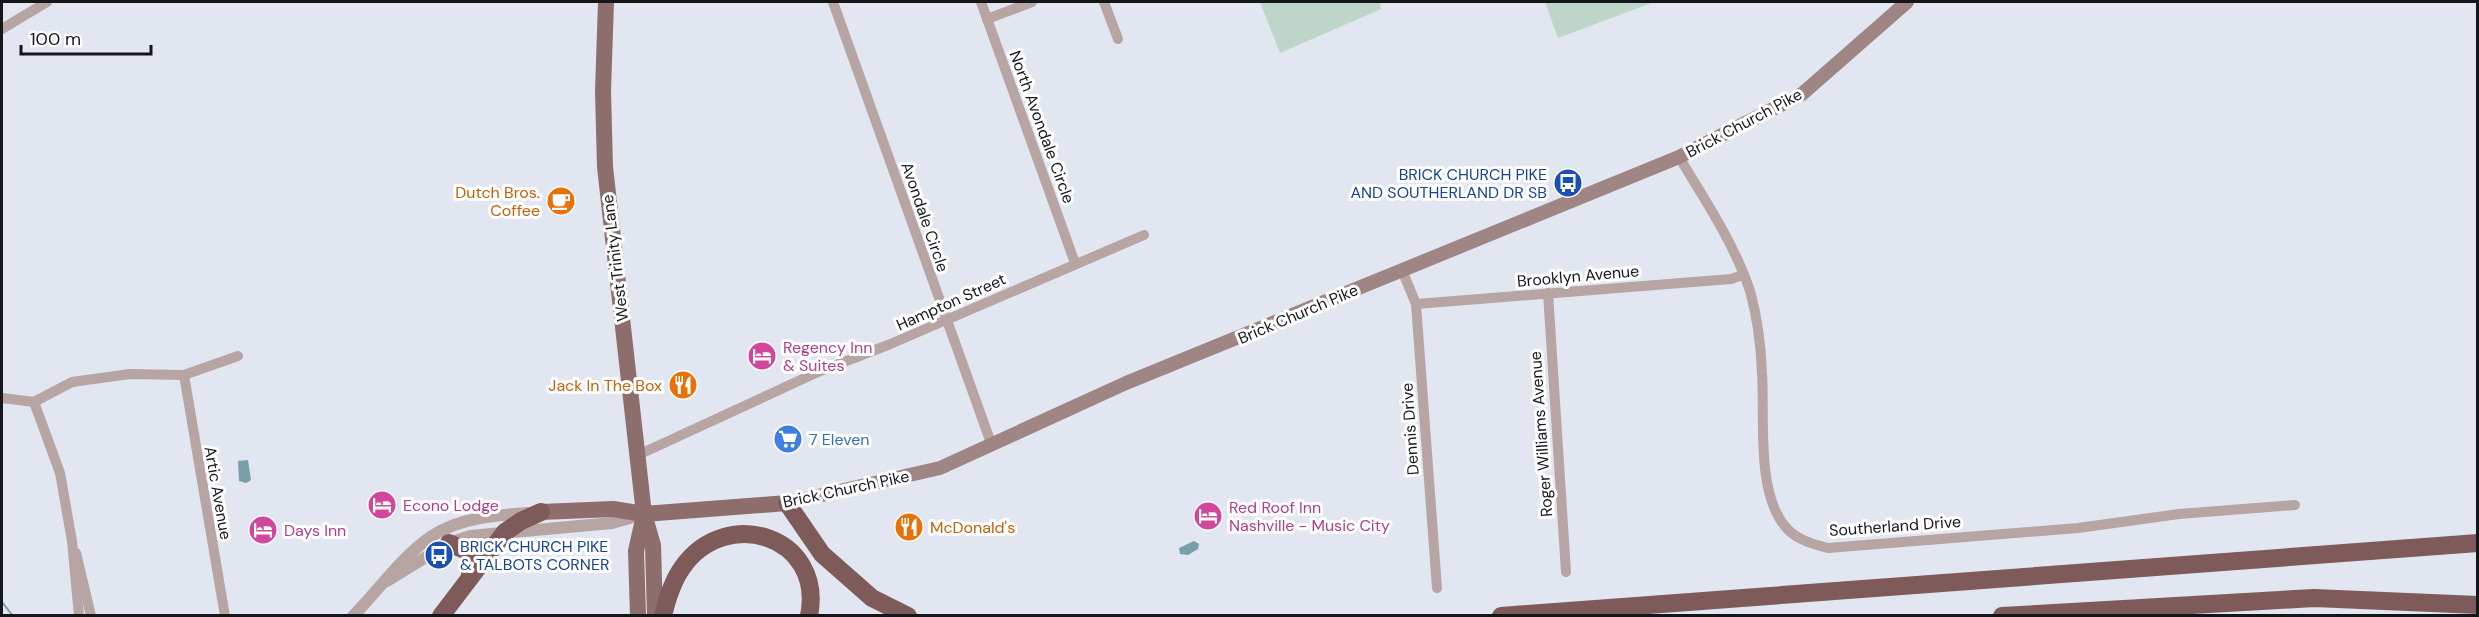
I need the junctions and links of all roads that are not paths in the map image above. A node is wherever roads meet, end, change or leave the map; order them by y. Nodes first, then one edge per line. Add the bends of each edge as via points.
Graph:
1 (47, 2) edge
2 (606, 2) edge
3 (832, 2) edge
4 (981, 2) edge
5 (1032, 2) edge
6 (1104, 2) edge
7 (1907, 2) edge
8 (987, 18) junction
9 (2, 29) edge
10 (1118, 39) dead end
11 (1679, 157) junction
12 (1144, 235) dead end
13 (1075, 263) junction
14 (1402, 270) junction
15 (1743, 275) junction
16 (1548, 294) junction
17 (1416, 304) junction
18 (945, 320) junction
19 (238, 356) dead end
20 (184, 375) junction
21 (2, 398) edge
22 (34, 402) junction
23 (991, 442) junction
24 (638, 455) junction
25 (787, 503) junction
26 (2295, 505) dead end
27 (540, 512) junction
28 (645, 514) junction
29 (505, 532) junction
30 (2478, 536) edge
31 (72, 541) junction
32 (449, 543) junction
33 (2478, 543) edge
34 (2353, 552) junction
35 (1566, 572) dead end
36 (470, 578) junction
37 (387, 580) junction
38 (1437, 588) dead end
39 (2478, 605) edge
40 (79, 615) edge
41 (92, 615) edge
42 (225, 615) edge
43 (353, 615) edge
44 (441, 615) edge
45 (638, 615) edge
46 (655, 615) edge
47 (663, 615) edge
48 (809, 615) edge
49 (908, 615) edge
50 (1501, 615) edge
51 (2002, 615) edge

1 - 9 street
2 - 24 main road, West Trinity Lane via 605,167
3 - 18 street, Avondale Circle
4 - 8 street, North Avondale Circle
5 - 8 street
6 - 10 street
7 - 11 main road, Brick Church Pike via 1802,94
8 - 13 street, North Avondale Circle
11 - 14 main road, Brick Church Pike
11 - 15 street, Southerland Drive
12 - 13 street, Hampton Street
13 - 18 street, Hampton Street
14 - 17 street, Dennis Drive
14 - 23 main road, Brick Church Pike
15 - 16 street, Brooklyn Avenue
15 - 26 street, Southerland Drive via 1750,292 1762,370 1771,499 1785,527 1812,544 1828,548 2078,528 2179,514
16 - 17 street, Brooklyn Avenue
16 - 35 street, Roger Williams Avenue
17 - 38 street, Dennis Drive
18 - 23 street, Avondale Circle
18 - 24 street, Hampton Street via 818,372
19 - 20 street
20 - 22 street via 130,374 72,382
20 - 42 street, Artic Avenue
21 - 22 street
22 - 31 street via 60,473
23 - 25 main road, Brick Church Pike via 933,470
24 - 28 main road, West Trinity Lane
25 - 28 main road, Brick Church Pike
25 - 49 highway via 822,554 872,598
27 - 28 main road, Brick Church Pike via 613,508
27 - 29 highway
27 - 37 street, Brick Church Pike via 466,522 433,536
28 - 29 street, Brick Church Pike via 612,523
28 - 45 main road, West Trinity Lane via 636,551
28 - 46 main road, West Trinity Lane via 653,545
29 - 32 street, Brick Church Pike
29 - 36 highway
30 - 34 highway via 2391,542
31 - 40 street
31 - 41 street
32 - 36 highway via 467,551
32 - 37 street, Brick Church Pike
33 - 34 highway
34 - 50 highway
36 - 44 highway
37 - 43 street, Brick Church Pike
39 - 51 highway via 2314,598
47 - 48 highway via 682,567 713,542 730,535 748,534 779,542 796,554 812,585

